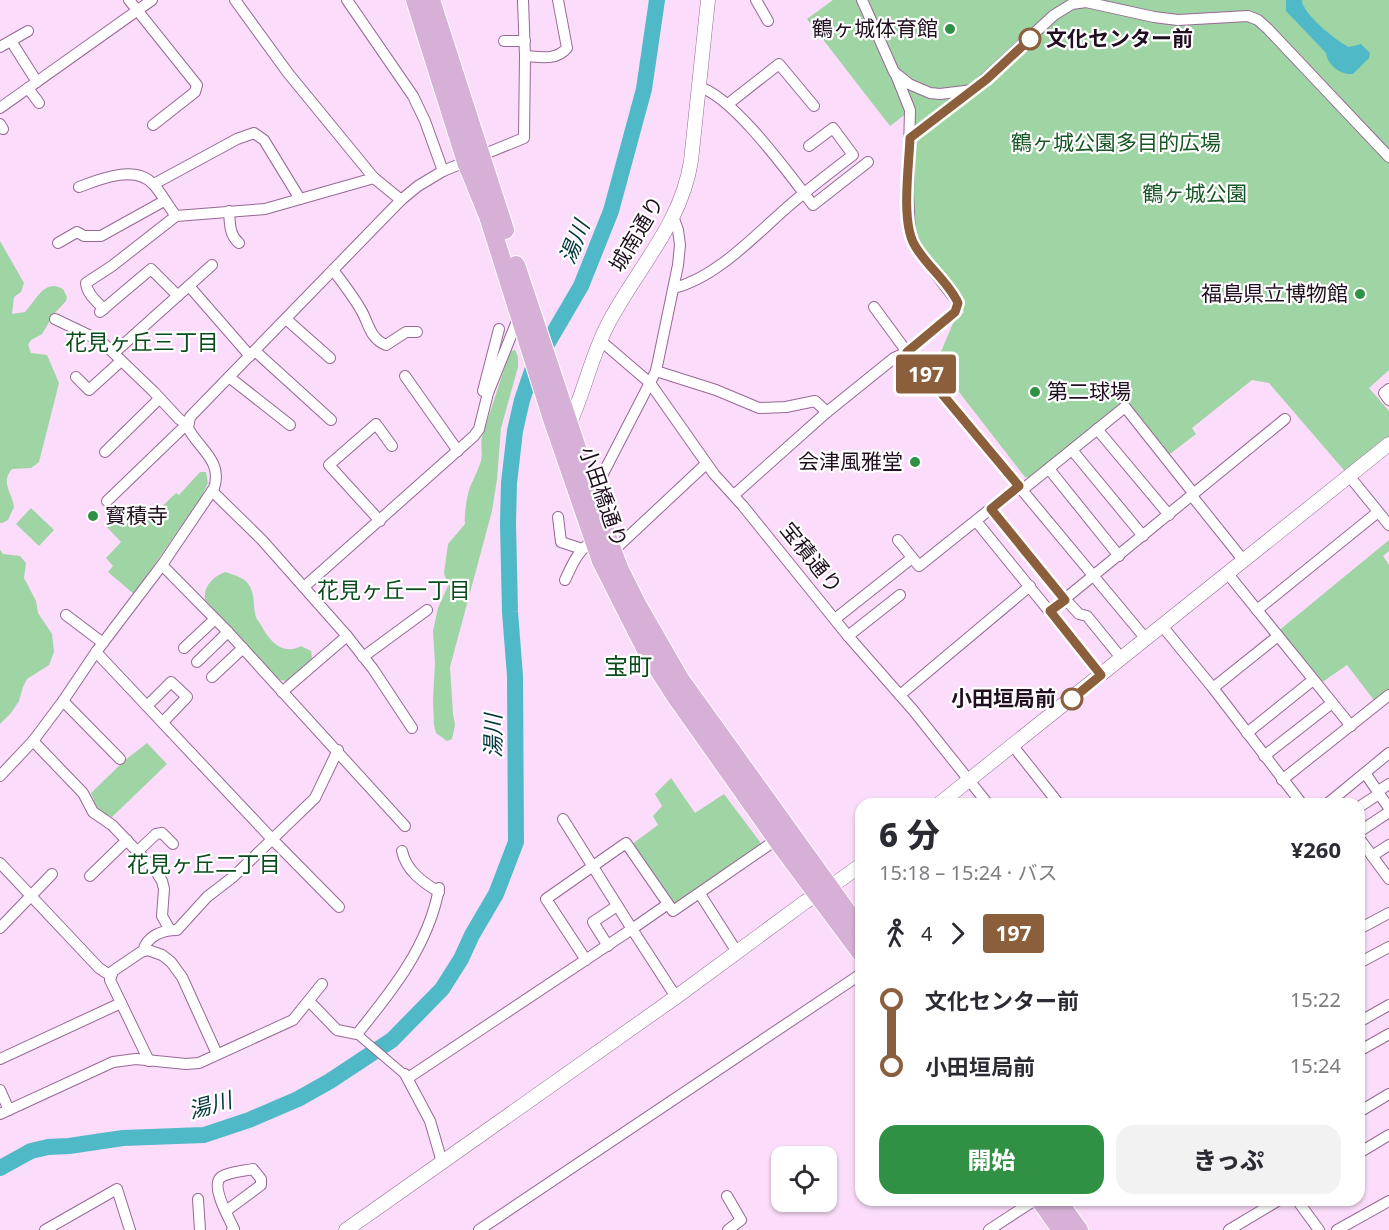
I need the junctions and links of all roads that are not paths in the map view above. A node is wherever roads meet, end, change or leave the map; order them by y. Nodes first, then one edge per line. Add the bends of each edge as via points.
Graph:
1 (129, 0) edge
2 (152, 0) edge
3 (235, 0) edge
4 (347, 0) edge
5 (415, 0) edge
6 (431, 0) edge
7 (523, 0) edge
8 (558, 0) edge
9 (708, 0) edge
10 (756, 0) edge
11 (862, 0) edge
12 (136, 11) junction
13 (768, 21) dead end
14 (28, 31) dead end
15 (11, 41) junction
16 (504, 41) dead end
17 (525, 41) junction
18 (0, 47) edge
19 (525, 56) junction
20 (894, 72) junction
21 (33, 86) junction
22 (699, 87) junction
23 (973, 90) junction
24 (39, 103) dead end
25 (728, 104) junction
26 (814, 106) dead end
27 (0, 108) edge
28 (153, 125) dead end
29 (910, 138) junction
30 (809, 146) dead end
31 (1389, 157) edge
32 (474, 159) junction
33 (868, 162) dead end
34 (443, 171) junction
35 (374, 178) junction
36 (154, 184) junction
37 (79, 187) dead end
38 (804, 193) junction
39 (300, 200) junction
40 (400, 200) junction
41 (164, 201) junction
42 (229, 211) junction
43 (176, 216) junction
44 (674, 219) junction
45 (58, 243) dead end
46 (239, 243) dead end
47 (212, 265) dead end
48 (333, 270) junction
49 (189, 286) junction
50 (674, 288) junction
51 (178, 296) junction
52 (874, 307) dead end
53 (523, 314) junction
54 (56, 319) dead end
55 (286, 319) junction
56 (499, 329) dead end
57 (417, 332) dead end
58 (601, 341) junction
59 (907, 352) junction
60 (252, 353) junction
61 (117, 357) junction
62 (330, 358) dead end
63 (656, 371) junction
64 (405, 376) dead end
65 (76, 377) dead end
66 (229, 377) junction
67 (556, 383) junction
68 (650, 383) junction
69 (585, 385) junction
70 (1389, 389) edge
71 (159, 399) junction
72 (1389, 400) edge
73 (827, 412) junction
74 (1285, 418) dead end
75 (331, 420) dead end
76 (561, 421) junction
77 (187, 424) junction
78 (290, 425) dead end
79 (1097, 429) junction
80 (476, 433) junction
81 (1389, 444) edge
82 (392, 446) dead end
83 (1072, 450) junction
84 (458, 452) junction
85 (105, 453) dead end
86 (706, 464) junction
87 (1048, 469) junction
88 (1350, 477) junction
89 (1020, 488) junction
90 (212, 491) junction
91 (592, 495) junction
92 (734, 495) junction
93 (1193, 495) junction
94 (107, 501) dead end
95 (991, 509) junction
96 (1378, 512) junction
97 (1169, 515) junction
98 (558, 517) dead end
99 (380, 521) junction
100 (976, 521) junction
101 (1389, 525) edge
102 (1143, 536) junction
103 (898, 540) dead end
104 (588, 544) junction
105 (613, 551) junction
106 (1119, 556) junction
107 (912, 558) junction
108 (1244, 561) junction
109 (162, 565) junction
110 (1228, 574) junction
111 (1093, 577) junction
112 (565, 580) dead end
113 (1030, 586) junction
114 (304, 587) junction
115 (900, 595) dead end
116 (1065, 600) junction
117 (426, 610) dead end
118 (1257, 610) junction
119 (1050, 611) junction
120 (66, 615) dead end
121 (214, 619) junction
122 (835, 619) junction
123 (1163, 627) junction
124 (228, 632) junction
125 (347, 636) junction
126 (848, 636) junction
127 (1278, 636) junction
128 (1146, 639) junction
129 (103, 643) junction
130 (184, 648) dead end
131 (243, 648) junction
132 (96, 652) junction
133 (363, 657) junction
134 (1122, 659) junction
135 (197, 662) dead end
136 (1101, 675) junction
137 (212, 677) dead end
138 (1313, 680) junction
139 (1213, 688) junction
140 (282, 692) junction
141 (900, 695) junction
142 (63, 701) junction
143 (1387, 702) edge
144 (1332, 703) junction
145 (147, 706) junction
146 (163, 722) junction
147 (1351, 726) junction
148 (412, 728) dead end
149 (1247, 733) junction
150 (33, 741) junction
151 (1012, 746) junction
152 (338, 750) junction
153 (1389, 753) edge
154 (1264, 756) junction
155 (120, 759) dead end
156 (3, 769) edge
157 (1365, 773) junction
158 (969, 780) junction
159 (1282, 780) junction
160 (1389, 784) edge
161 (1378, 793) junction
162 (946, 798) edge
163 (983, 798) edge
164 (1054, 798) edge
165 (1297, 798) edge
166 (1338, 798) edge
167 (1365, 803) edge
168 (1389, 810) edge
169 (562, 819) dead end
170 (405, 826) dead end
171 (1365, 828) edge
172 (272, 839) junction
173 (127, 840) junction
174 (776, 840) junction
175 (173, 844) dead end
176 (1389, 845) edge
177 (1365, 846) edge
178 (138, 851) junction
179 (402, 851) dead end
180 (1372, 856) junction
181 (592, 867) junction
182 (2, 868) edge
183 (855, 869) edge
184 (52, 874) dead end
185 (90, 876) dead end
186 (1389, 879) edge
187 (823, 891) junction
188 (700, 894) junction
189 (31, 896) junction
190 (668, 904) junction
191 (617, 906) junction
192 (339, 907) dead end
193 (1389, 913) edge
194 (855, 925) edge
195 (1365, 926) edge
196 (0, 928) edge
197 (632, 929) junction
198 (170, 930) junction
199 (855, 943) edge
200 (608, 946) junction
201 (1389, 947) edge
202 (143, 951) junction
203 (737, 952) junction
204 (586, 960) junction
205 (1365, 960) edge
206 (111, 976) junction
207 (855, 978) edge
208 (322, 984) dead end
209 (675, 997) junction
210 (309, 1001) junction
211 (120, 1003) junction
212 (1389, 1005) edge
213 (1365, 1019) edge
214 (357, 1034) junction
215 (1389, 1034) edge
216 (1365, 1048) edge
217 (217, 1054) junction
218 (0, 1059) edge
219 (149, 1061) junction
220 (406, 1076) junction
221 (0, 1090) edge
222 (1389, 1094) edge
223 (1365, 1108) edge
224 (5, 1112) edge
225 (1389, 1135) edge
226 (1365, 1149) edge
227 (442, 1162) junction
228 (727, 1196) dead end
229 (198, 1199) dead end
230 (1389, 1201) edge
231 (1027, 1206) edge
232 (1042, 1206) edge
233 (1062, 1206) edge
234 (1269, 1206) edge
235 (1301, 1206) edge
236 (226, 1211) junction
237 (45, 1230) edge
238 (130, 1230) edge
239 (200, 1230) edge
240 (232, 1230) edge
241 (346, 1230) edge
242 (479, 1230) edge
243 (728, 1230) edge
244 (989, 1230) edge
245 (1061, 1230) edge
246 (1079, 1230) edge
247 (1229, 1230) edge
248 (1319, 1230) edge
249 (1337, 1230) edge

1 - 12 street
2 - 12 street
3 - 35 street via 288,73
4 - 34 street via 412,96
5 - 32 main road, 小田橋通り
6 - 32 main road, 小田橋通り
7 - 17 street
8 - 19 street via 567,48 555,57
9 - 22 street, 城南通り
10 - 13 street
11 - 20 street
12 - 21 street
12 - 28 street via 197,85 195,92
14 - 15 street
15 - 18 street
15 - 21 street
16 - 17 street
17 - 19 street
19 - 32 street via 524,138
20 - 23 street via 930,93
20 - 29 street via 910,110
21 - 24 street
21 - 27 street
22 - 25 street
22 - 44 street, 城南通り via 689,174
23 - 29 street
23 - 31 street via 1054,15 1072,4 1086,2 1178,20 1248,16 1268,29
25 - 26 street via 779,64
25 - 38 street
29 - 59 street via 910,234 958,303 955,312
30 - 38 street via 832,129 853,155
32 - 34 street
32 - 53 main road, 小田橋通り via 488,216
33 - 38 street via 813,205
34 - 40 street
35 - 39 street
35 - 40 street
36 - 37 street via 144,176 132,174
36 - 39 street via 254,133 264,140
36 - 41 street
38 - 50 street via 726,260 688,285
39 - 42 street via 266,209
40 - 48 street
41 - 43 street
41 - 45 street via 101,236 93,238 77,232
42 - 43 street
42 - 46 street via 231,233
43 - 51 street via 86,283 86,289 102,311 151,269
44 - 50 street via 680,245
44 - 58 street, 城南通り
47 - 49 street
48 - 55 street
48 - 57 street via 378,341 386,345 406,332
49 - 51 street
49 - 60 street
50 - 63 street
51 - 61 street
52 - 59 street
53 - 67 main road, 小田橋通り
53 - 76 main road, 小田橋通り
53 - 80 street via 488,393
54 - 61 street via 101,341
55 - 60 street
55 - 62 street
56 - 80 street via 473,432
58 - 68 street, 宝積通り
58 - 69 street, 城南通り
59 - 73 street
59 - 89 street
60 - 66 street
60 - 75 street
61 - 65 street via 89,390
61 - 71 street
63 - 68 street
63 - 73 street via 759,408 815,401
64 - 84 street
66 - 77 street
66 - 78 street
67 - 69 street via 572,389
67 - 76 main road, 小田橋通り via 563,402
68 - 86 street, 宝積通り
68 - 91 street
69 - 76 street, 城南通り
70 - 72 street via 1384,393
71 - 77 street
71 - 85 street
73 - 92 street
74 - 93 street
76 - 91 main road, 小田橋通り
76 - 104 main road, 小田橋通り via 560,441
77 - 90 street via 216,468
77 - 94 street
79 - 83 street
79 - 93 street via 1125,407
79 - 97 street
80 - 84 street
81 - 88 street
82 - 99 street via 376,424 329,465
83 - 87 street
83 - 102 street
84 - 99 street
86 - 92 street, 宝積通り
86 - 105 street
87 - 89 street
87 - 106 street
88 - 96 street
88 - 108 street
89 - 95 street
89 - 111 street
90 - 109 street
90 - 114 street
91 - 105 main road, 小田橋通り
92 - 122 street, 宝積通り
93 - 97 street
93 - 108 street
95 - 100 street
95 - 116 street
96 - 101 street
96 - 118 street
97 - 102 street
98 - 104 street via 561,542
99 - 114 street
100 - 107 street via 920,567
100 - 113 street
102 - 106 street
103 - 107 street
104 - 112 street via 577,555
104 - 174 main road, 小田橋通り via 647,652
105 - 187 main road, 小田橋通り via 638,606 680,679
106 - 111 street
107 - 122 street
108 - 110 street
109 - 121 street
109 - 129 street
110 - 118 street
110 - 123 street
111 - 116 street
111 - 128 street
113 - 119 street
113 - 141 street
114 - 125 street
115 - 126 street
116 - 119 street
116 - 134 street via 1079,614 1087,616
117 - 133 street
118 - 127 street
119 - 136 street
120 - 129 street
121 - 124 street
121 - 130 street
122 - 126 street, 宝積通り
123 - 128 street
123 - 139 street
124 - 131 street
124 - 135 street
125 - 133 street
125 - 140 street
126 - 141 street, 宝積通り
127 - 138 street
127 - 139 street
128 - 134 street
129 - 132 street
131 - 137 street
131 - 140 street
132 - 142 street
132 - 145 street
133 - 148 street
134 - 136 street
136 - 151 street
138 - 144 street
138 - 149 street
139 - 149 street
140 - 152 street
141 - 158 street, 宝積通り
142 - 150 street
142 - 155 street
143 - 147 street
144 - 147 street
144 - 154 street
145 - 146 street
145 - 146 street via 171,682 187,697
146 - 172 street
147 - 159 street
149 - 154 street
150 - 156 street
150 - 173 street via 83,793 93,812
151 - 158 street
151 - 164 street
152 - 170 street
152 - 172 street via 318,795
153 - 157 street
154 - 159 street
157 - 161 street
157 - 166 street
158 - 162 street
158 - 163 street, 宝積通り
159 - 165 street
160 - 161 street
161 - 167 street
161 - 168 street
168 - 171 street
169 - 181 street
172 - 192 street
172 - 198 street via 207,897 177,930
173 - 178 street
173 - 185 street
174 - 187 main road, 小田橋通り
174 - 188 street
175 - 178 street via 162,833 156,834
176 - 180 street
177 - 180 street
178 - 198 street via 162,880 162,916
179 - 214 street via 418,878 439,890 413,958 394,989
180 - 186 street
181 - 190 street via 626,843
181 - 191 street
181 - 204 street via 546,899
182 - 189 street
183 - 187 street
184 - 189 street
187 - 194 main road, 小田橋通り
187 - 199 main road, 小田橋通り
187 - 203 street
188 - 190 street via 673,911
188 - 203 street
189 - 196 street
189 - 206 street
190 - 197 street
191 - 197 street
191 - 200 street via 593,922
193 - 195 street
197 - 200 street
197 - 209 street
198 - 202 street via 151,938
200 - 204 street
201 - 205 street
202 - 206 street
202 - 217 street via 162,955 177,968
203 - 209 street
204 - 220 street
206 - 211 street
207 - 242 street
208 - 210 street
209 - 227 street
210 - 214 street via 337,1030
210 - 217 street via 294,1020
211 - 218 street
211 - 219 street
212 - 213 street
214 - 220 street
215 - 216 street
217 - 219 street via 199,1063
219 - 224 street via 113,1062
220 - 227 street via 430,1121
221 - 224 street
222 - 223 street
225 - 226 street
227 - 241 street
228 - 243 street via 741,1220
229 - 239 street
230 - 249 street
231 - 244 street
232 - 245 main road
233 - 246 main road
234 - 247 street
235 - 248 street
236 - 236 street via 216,1189 218,1182 222,1176 253,1169 261,1185
236 - 240 street
237 - 238 street via 117,1190

